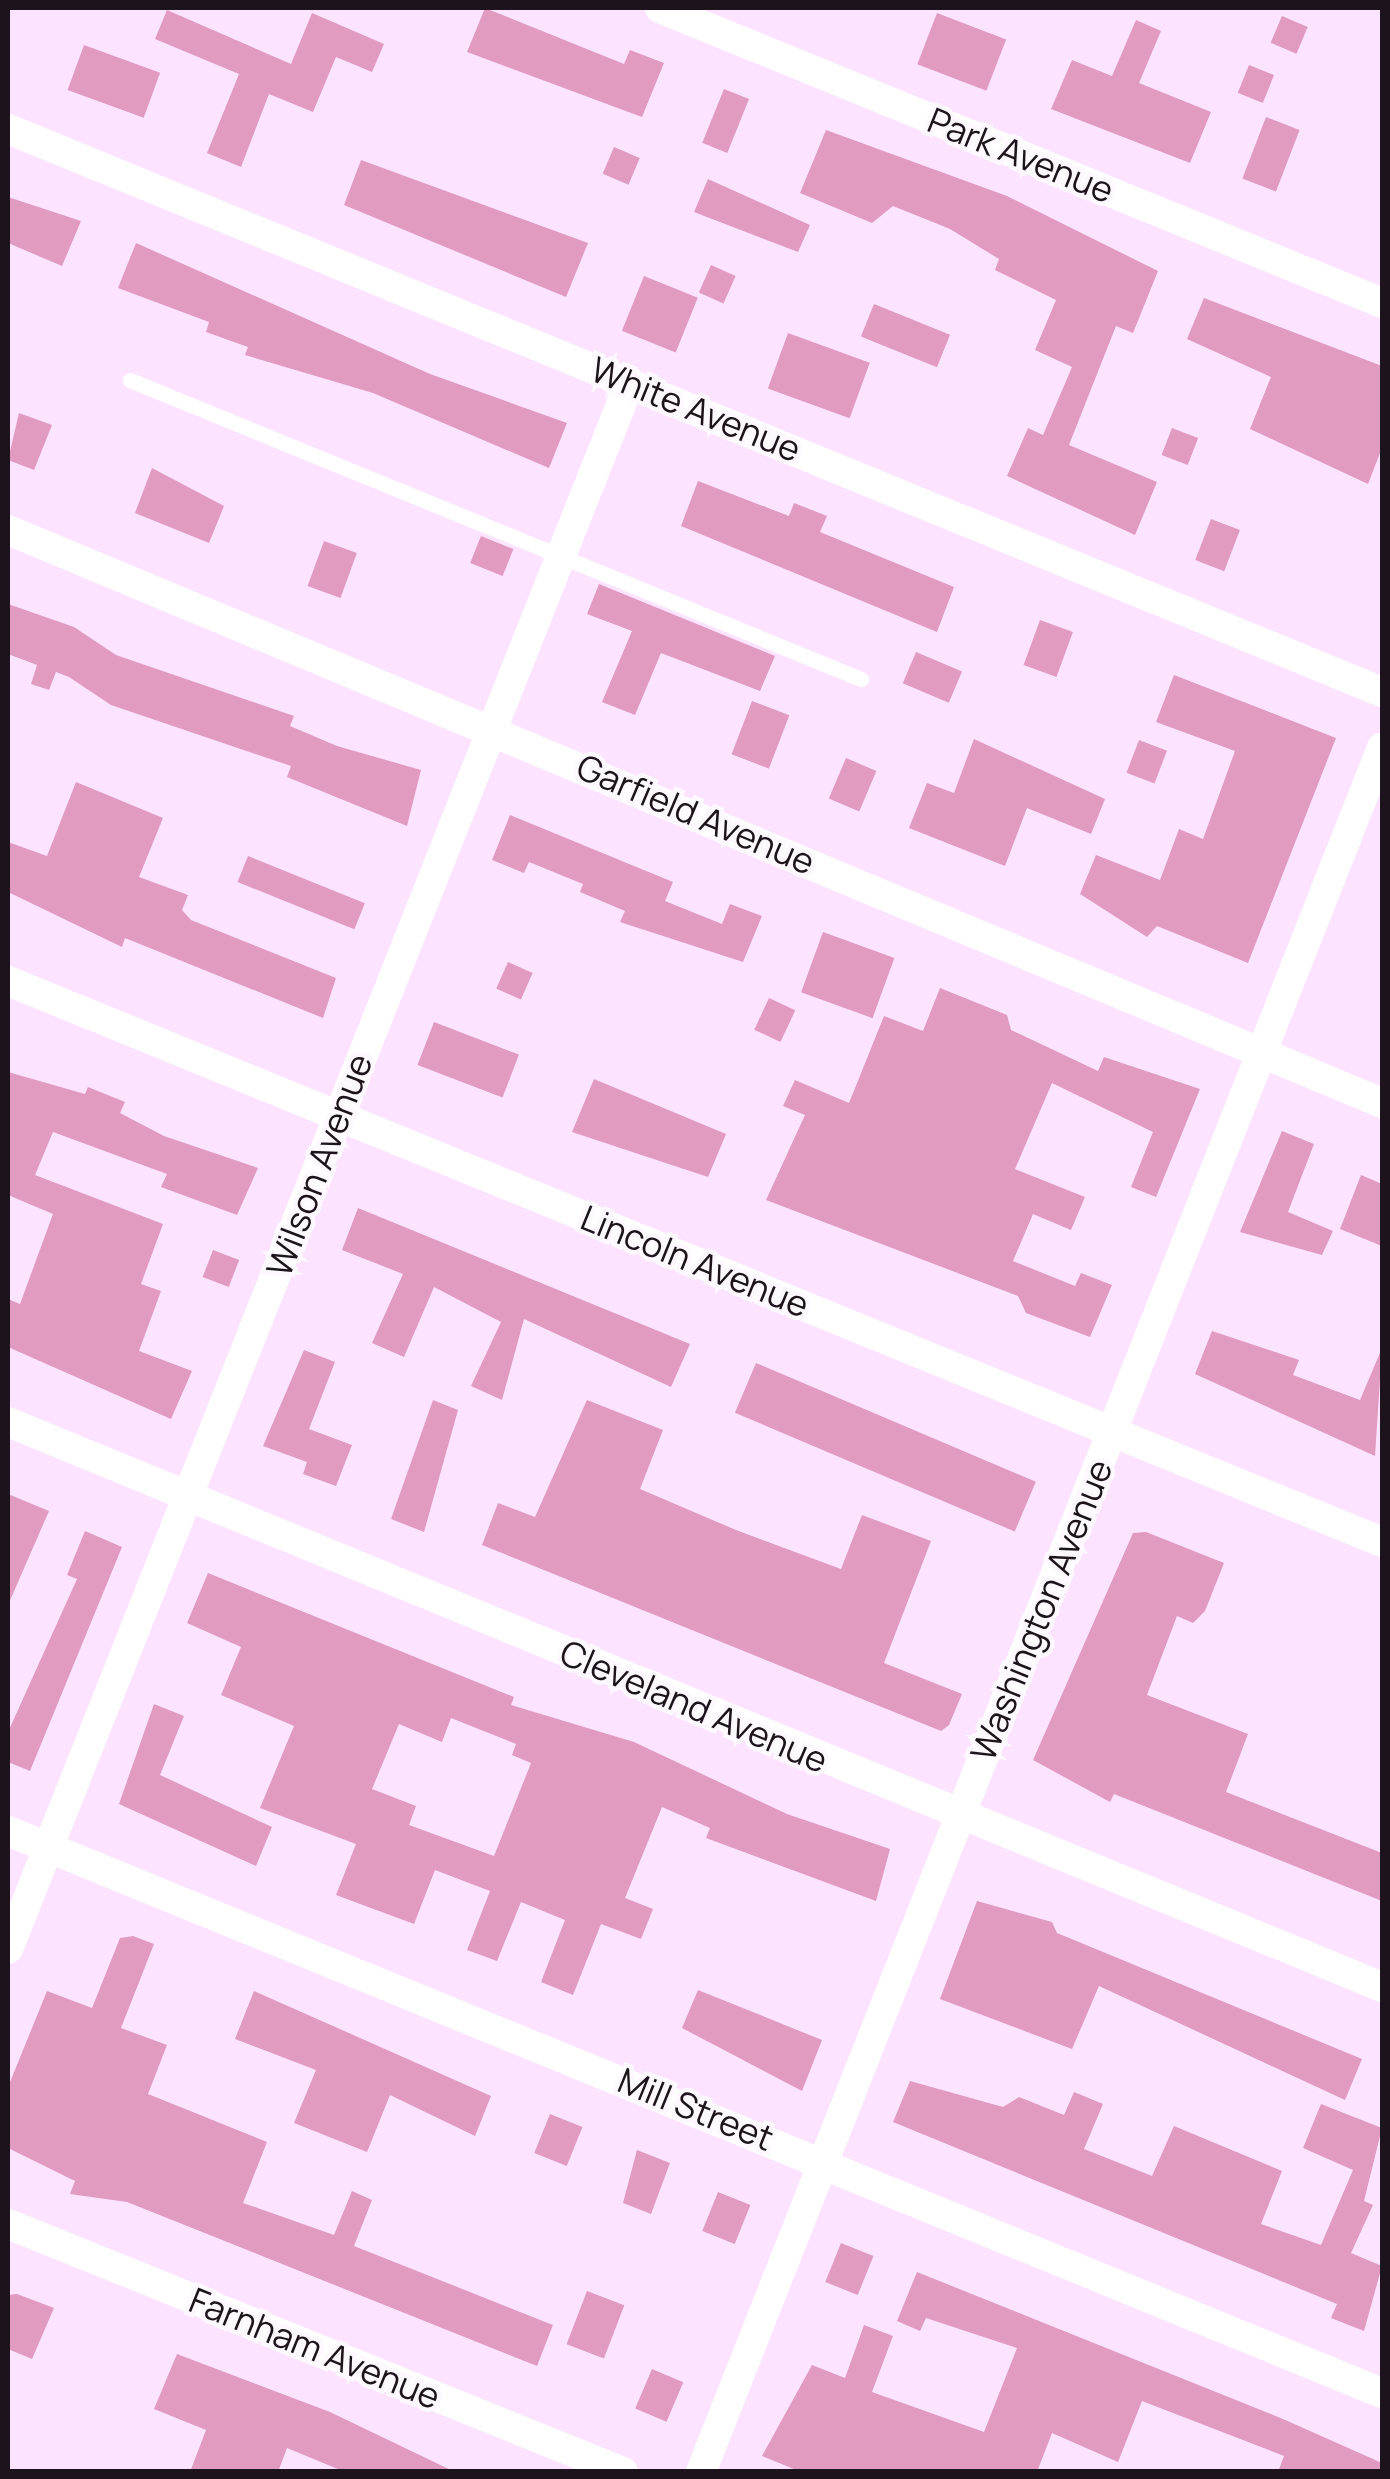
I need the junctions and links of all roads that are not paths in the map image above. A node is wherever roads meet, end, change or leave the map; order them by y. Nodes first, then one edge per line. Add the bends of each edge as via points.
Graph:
1 (660, 8) edge
2 (8, 130) edge
3 (1382, 303) edge
4 (130, 380) dead end
5 (630, 382) junction
6 (8, 530) edge
7 (560, 556) junction
8 (861, 680) dead end
9 (1382, 692) edge
10 (493, 730) junction
11 (1382, 748) edge
12 (8, 981) edge
13 (1262, 1054) junction
14 (1382, 1103) edge
15 (338, 1116) junction
16 (8, 1422) edge
17 (1112, 1431) junction
18 (189, 1496) junction
19 (1382, 1542) edge
20 (959, 1816) junction
21 (8, 1831) edge
22 (47, 1848) junction
23 (8, 1949) edge
24 (1382, 1987) edge
25 (823, 2161) junction
26 (8, 2224) edge
27 (1382, 2393) edge
28 (623, 2472) edge
29 (701, 2472) edge

1 - 3 street, Park Avenue
2 - 5 street, White Avenue
4 - 7 lane
5 - 7 street, Wilson Avenue
5 - 9 street, White Avenue
6 - 10 street, Garfield Avenue
7 - 8 lane
7 - 10 street, Wilson Avenue
10 - 13 street, Garfield Avenue
10 - 15 street, Wilson Avenue
11 - 13 street, Washington Avenue
12 - 15 street, Lincoln Avenue
13 - 14 street, Garfield Avenue
13 - 17 street, Washington Avenue
15 - 17 street, Lincoln Avenue
15 - 18 street, Wilson Avenue
16 - 18 street, Cleveland Avenue
17 - 19 street, Lincoln Avenue
17 - 20 street, Washington Avenue
18 - 20 street, Cleveland Avenue
18 - 22 street, Wilson Avenue
20 - 24 street, Cleveland Avenue
20 - 25 street, Washington Avenue
21 - 22 street, Mill Street
22 - 23 street, Wilson Avenue
22 - 25 street, Mill Street
25 - 27 street, Mill Street
25 - 29 street, Washington Avenue
26 - 28 street, Farnham Avenue

